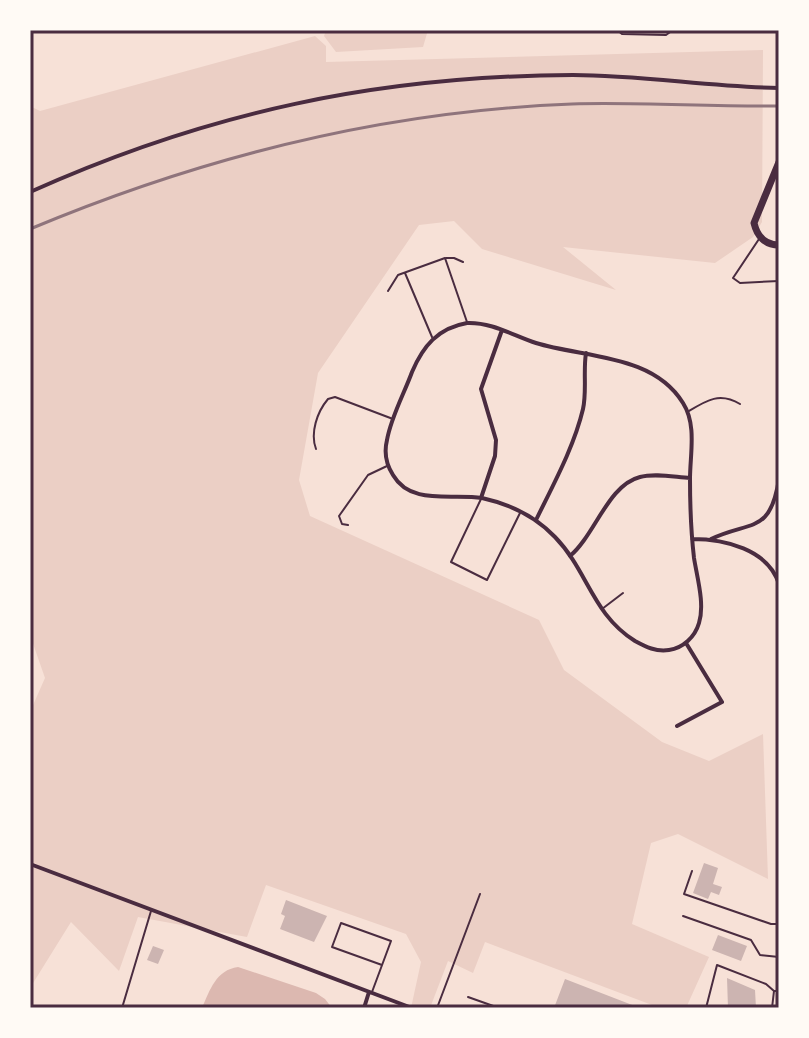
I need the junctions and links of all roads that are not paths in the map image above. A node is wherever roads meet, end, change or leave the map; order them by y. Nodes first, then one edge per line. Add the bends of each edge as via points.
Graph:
1 (617, 30) edge
2 (673, 30) edge
3 (779, 88) edge
4 (779, 162) edge
5 (30, 192) edge
6 (760, 238) junction
7 (779, 245) edge
8 (445, 258) junction
9 (463, 262) dead end
10 (405, 272) junction
11 (779, 281) edge
12 (388, 291) dead end
13 (467, 323) junction
14 (502, 330) junction
15 (433, 338) junction
16 (586, 353) junction
17 (740, 404) dead end
18 (688, 411) junction
19 (394, 420) junction
20 (316, 449) dead end
21 (388, 466) junction
22 (690, 478) junction
23 (779, 479) edge
24 (481, 498) junction
25 (521, 512) junction
26 (536, 520) junction
27 (348, 525) dead end
28 (692, 539) junction
29 (711, 539) junction
30 (570, 556) junction
31 (779, 584) edge
32 (623, 593) dead end
33 (601, 610) junction
34 (686, 643) junction
35 (677, 726) dead end
36 (30, 864) edge
37 (692, 871) dead end
38 (480, 894) dead end
39 (151, 910) junction
40 (683, 916) dead end
41 (779, 924) edge
42 (779, 957) edge
43 (382, 965) junction
44 (774, 991) junction
45 (779, 991) edge
46 (370, 993) junction
47 (468, 997) dead end
48 (122, 1008) edge
49 (364, 1008) edge
50 (412, 1008) edge
51 (437, 1008) edge
52 (499, 1008) edge
53 (706, 1008) edge
54 (772, 1008) edge

1 - 2 lane via 666,35
3 - 5 street via 572,75 382,88 241,115
4 - 6 highway via 754,223
6 - 7 highway
6 - 11 lane via 733,278 740,283
8 - 9 lane
8 - 10 lane
8 - 13 lane
10 - 12 lane
10 - 15 lane
13 - 14 street
13 - 15 street
14 - 16 street
14 - 24 street via 481,389 496,449
15 - 19 street via 417,359
16 - 18 street via 651,374 674,390
16 - 26 street via 580,418
17 - 18 lane via 712,397
18 - 22 street
19 - 20 lane via 335,397 328,399 313,435
19 - 21 street via 385,450
21 - 24 street via 411,491
21 - 27 lane via 368,475 339,516
22 - 28 street
22 - 30 street via 647,476 627,482
23 - 29 street via 765,517 750,528
24 - 25 street
24 - 25 lane via 451,562 487,580
25 - 26 street
26 - 30 street
28 - 29 street
28 - 34 street via 701,619
29 - 31 street via 754,553 774,571
30 - 33 street
32 - 33 lane
33 - 34 street via 644,646 669,650
34 - 35 street via 722,702
36 - 39 street
37 - 41 lane via 684,894
38 - 51 lane
39 - 46 street
39 - 48 lane
40 - 42 lane via 751,940 760,955
43 - 43 lane via 391,941 341,923 332,947
43 - 46 lane
44 - 45 lane
44 - 53 lane via 717,965
44 - 54 lane
46 - 49 street
46 - 50 street
47 - 52 lane

